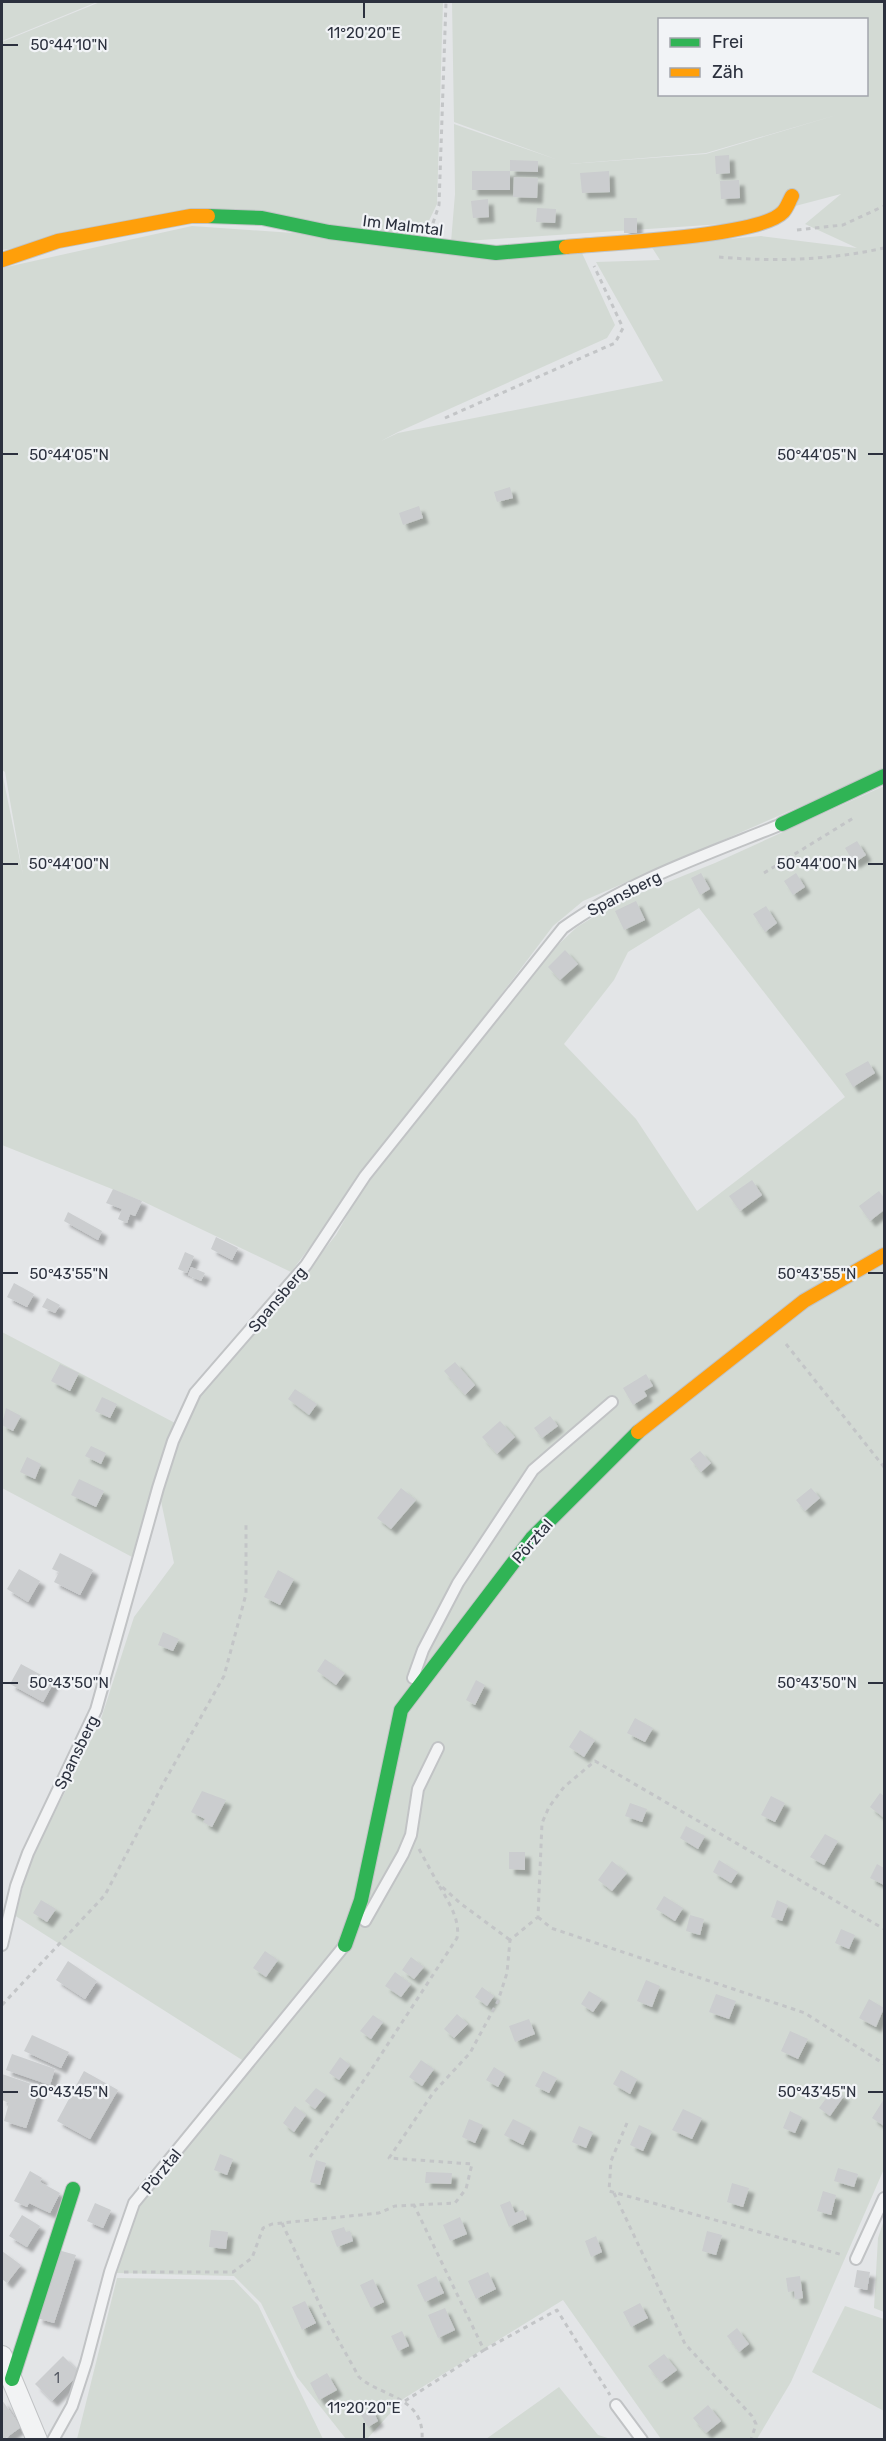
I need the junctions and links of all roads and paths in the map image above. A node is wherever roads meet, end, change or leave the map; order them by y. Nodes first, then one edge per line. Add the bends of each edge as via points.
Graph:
1 (447, 2) edge
2 (792, 196) dead end
3 (885, 206) edge
4 (793, 230) dead end
5 (426, 245) junction
6 (885, 248) edge
7 (711, 257) dead end
8 (2, 260) edge
9 (593, 264) dead end
10 (445, 418) dead end
11 (885, 776) edge
12 (864, 811) dead end
13 (782, 824) joint
14 (764, 873) dead end
15 (885, 1255) edge
16 (772, 1326) junction
17 (612, 1402) dead end
18 (885, 1467) edge
19 (246, 1522) dead end
20 (401, 1710) junction
21 (438, 1748) dead end
22 (411, 1835) junction
23 (437, 1882) junction
24 (538, 1917) junction
25 (885, 1929) edge
26 (510, 1940) junction
27 (345, 1945) junction
28 (2, 1946) edge
29 (2, 2005) edge
30 (885, 2064) edge
31 (627, 2123) dead end
32 (310, 2157) dead end
33 (73, 2189) dead end
34 (614, 2193) junction
35 (885, 2198) edge
36 (414, 2205) junction
37 (282, 2223) junction
38 (856, 2259) joint
39 (110, 2272) junction
40 (484, 2350) junction
41 (2, 2356) edge
42 (12, 2379) junction
43 (405, 2401) junction
44 (616, 2405) joint
45 (37, 2439) edge
46 (53, 2439) edge
47 (422, 2439) edge
48 (642, 2439) edge
49 (751, 2439) edge

1 - 5 path via 439,205
2 - 5 street, Im Malmtal via 783,213 729,232 496,253
3 - 4 path via 843,225
5 - 8 street, Im Malmtal via 262,218 191,216 58,242
6 - 7 path via 840,258
9 - 10 path via 623,328 615,343
11 - 13 street
12 - 14 path
13 - 28 lane, Spansberg via 662,873 592,907 563,928 365,1176 306,1265 195,1393 173,1441 158,1488 96,1710 28,1853
15 - 16 street, Pörztal via 804,1301
16 - 18 path
16 - 20 street, Pörztal via 639,1430 532,1538
17 - 20 lane via 533,1470 458,1583 423,1650
19 - 29 path via 246,1594 224,1676 105,1895
20 - 27 street, Pörztal via 363,1890
21 - 22 lane, Pörztal via 418,1789
22 - 23 path
22 - 27 lane, Pörztal via 371,1914
23 - 26 path
23 - 32 path via 453,1912 457,1938
24 - 25 path via 542,1823 564,1787 595,1761
24 - 26 path
24 - 30 path via 551,1928 806,2013
26 - 36 path via 507,1973 498,2001 470,2053 433,2093 389,2158 472,2164 466,2189 455,2203
27 - 39 lane, Pörztal via 134,2203
31 - 34 path via 611,2161 609,2191
33 - 42 street
34 - 38 path
34 - 49 path via 685,2344 752,2416 756,2424
35 - 38 lane
36 - 37 path via 395,2206 379,2213
36 - 40 path
37 - 39 path via 263,2228 252,2258 233,2272
37 - 43 path via 326,2318 359,2377
39 - 46 lane, Pörztal via 75,2395
40 - 43 path
40 - 44 path via 557,2310
41 - 42 street
42 - 45 street
43 - 47 path via 419,2424
44 - 48 lane

